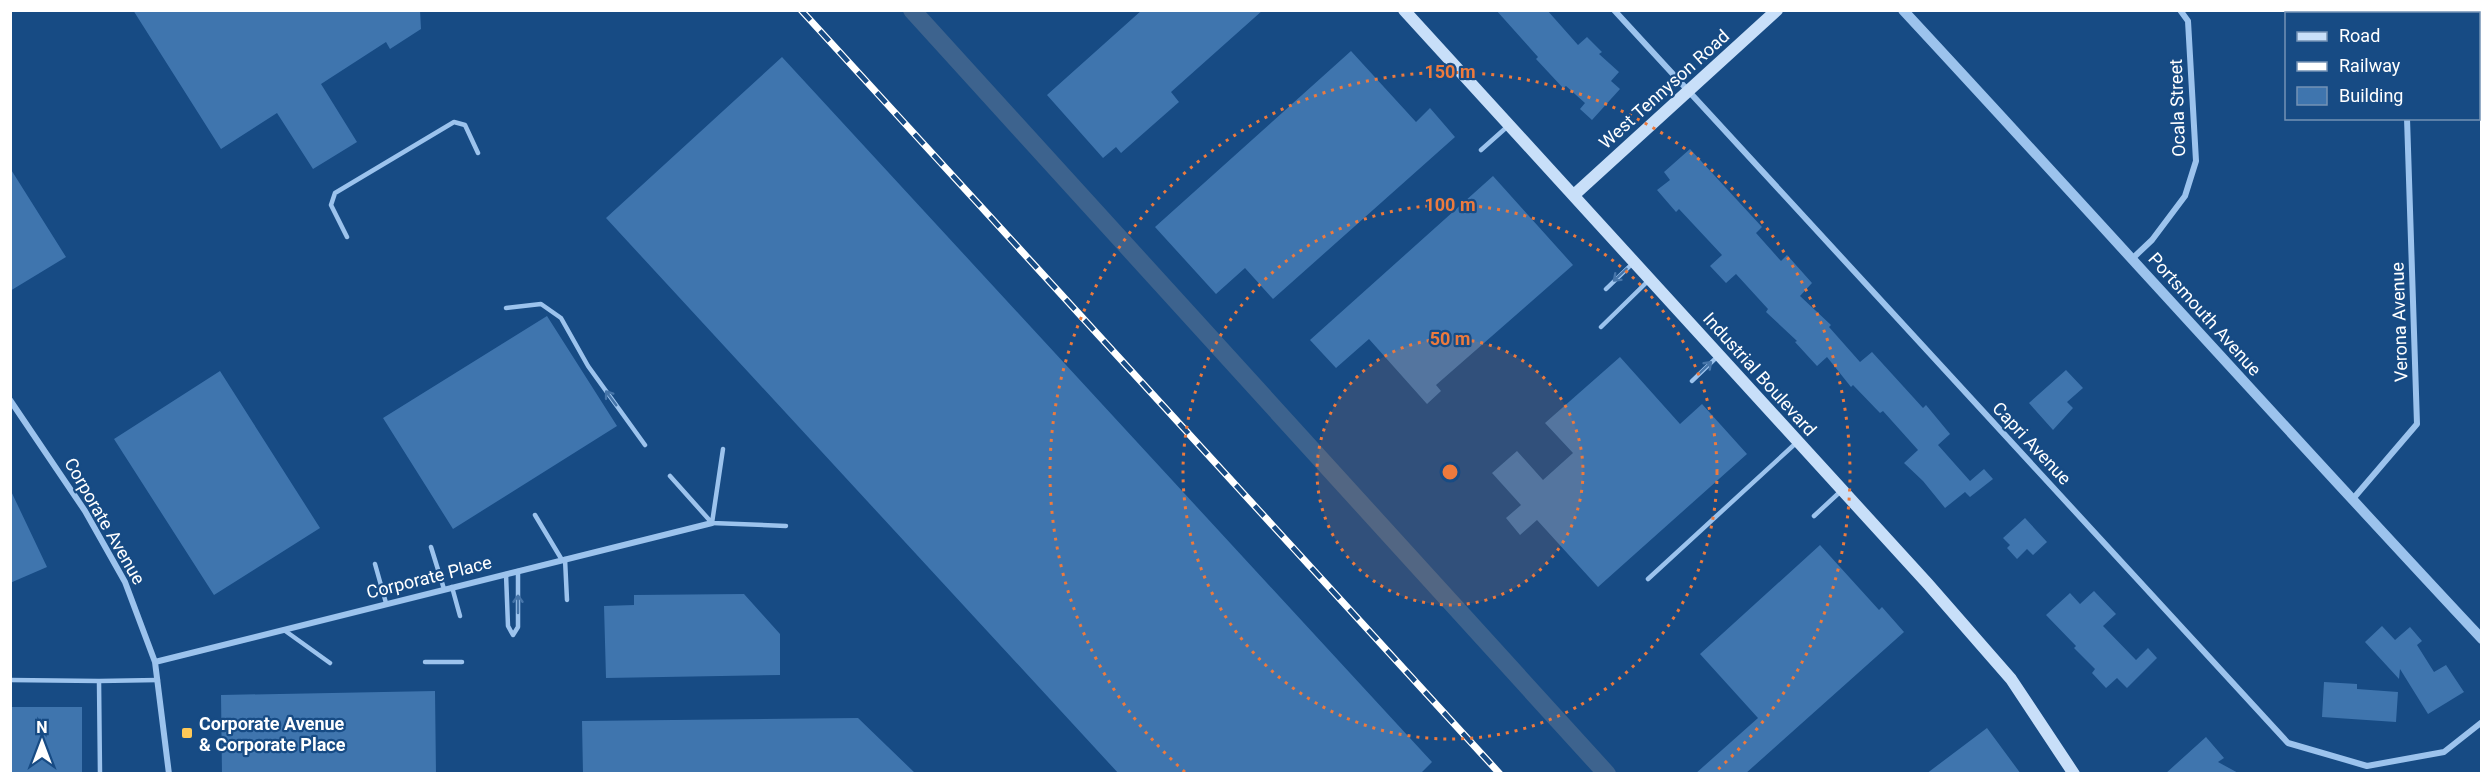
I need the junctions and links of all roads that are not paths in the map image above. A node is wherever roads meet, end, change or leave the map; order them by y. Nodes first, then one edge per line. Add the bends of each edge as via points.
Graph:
1 (1404, 10) edge
2 (1614, 10) edge
3 (1778, 10) edge
4 (1903, 10) edge
5 (2180, 10) edge
6 (1688, 92) junction
7 (2407, 120) edge
8 (1509, 124) junction
9 (1481, 150) dead end
10 (478, 153) dead end
11 (1574, 195) junction
12 (347, 237) dead end
13 (2133, 258) junction
14 (1634, 262) junction
15 (1650, 279) junction
16 (1606, 289) dead end
17 (506, 308) dead end
18 (1601, 327) dead end
19 (1719, 356) junction
20 (1692, 381) dead end
21 (10, 400) edge
22 (1797, 441) junction
23 (645, 445) dead end
24 (723, 449) dead end
25 (670, 476) dead end
26 (1842, 490) junction
27 (2352, 500) junction
28 (535, 515) dead end
29 (1814, 516) dead end
30 (712, 523) junction
31 (786, 526) dead end
32 (431, 547) dead end
33 (563, 560) junction
34 (375, 564) dead end
35 (518, 571) junction
36 (506, 574) junction
37 (1647, 579) dead end
38 (452, 586) junction
39 (444, 589) junction
40 (567, 600) dead end
41 (386, 603) junction
42 (460, 616) dead end
43 (284, 630) junction
44 (2481, 639) edge
45 (155, 662) junction
46 (425, 662) dead end
47 (462, 662) dead end
48 (330, 663) dead end
49 (10, 680) edge
50 (158, 680) junction
51 (99, 681) junction
52 (2481, 722) edge
53 (100, 774) edge
54 (169, 774) edge
55 (2074, 774) edge

1 - 8 main road, Industrial Boulevard
2 - 6 street, Capri Avenue
3 - 6 main road, West Tennyson Road
4 - 13 street, Portsmouth Avenue
5 - 13 street, Ocala Street via 2188,21 2196,161 2185,196
6 - 11 main road, West Tennyson Road
6 - 52 street, Capri Avenue via 2288,743 2367,766 2444,752
7 - 27 street, Verona Avenue via 2417,424
8 - 9 lane
8 - 11 main road, Industrial Boulevard
10 - 12 lane via 465,125 454,122 335,193 331,205
11 - 14 main road, Industrial Boulevard
13 - 27 street, Portsmouth Avenue
14 - 15 main road, Industrial Boulevard
14 -> 16 lane
15 - 18 lane
15 - 19 main road, Industrial Boulevard
23 -> 17 lane via 588,366 561,318 541,304
20 -> 19 lane
19 - 22 main road, Industrial Boulevard
21 - 45 street, Corporate Avenue via 86,511 125,582
22 - 26 main road, Industrial Boulevard
22 - 37 lane
24 - 30 lane
25 - 30 lane
26 - 29 lane
26 - 55 main road, Industrial Boulevard via 2011,680
27 - 44 street, Portsmouth Avenue
28 - 33 lane
30 - 31 lane
30 - 33 street, Corporate Place
32 - 39 lane
33 - 35 street, Corporate Place
33 - 40 lane
34 - 41 lane
35 - 36 street, Corporate Place
36 -> 35 lane via 508,627 513,635 519,623
36 - 38 street, Corporate Place
38 - 39 street, Corporate Place
38 - 42 lane
39 - 41 street, Corporate Place
41 - 43 street, Corporate Place
43 - 45 street, Corporate Place
43 - 48 lane
45 - 50 street, Corporate Avenue
46 - 47 lane
49 - 51 lane
50 - 51 lane
50 - 54 street, Corporate Avenue
51 - 53 lane

